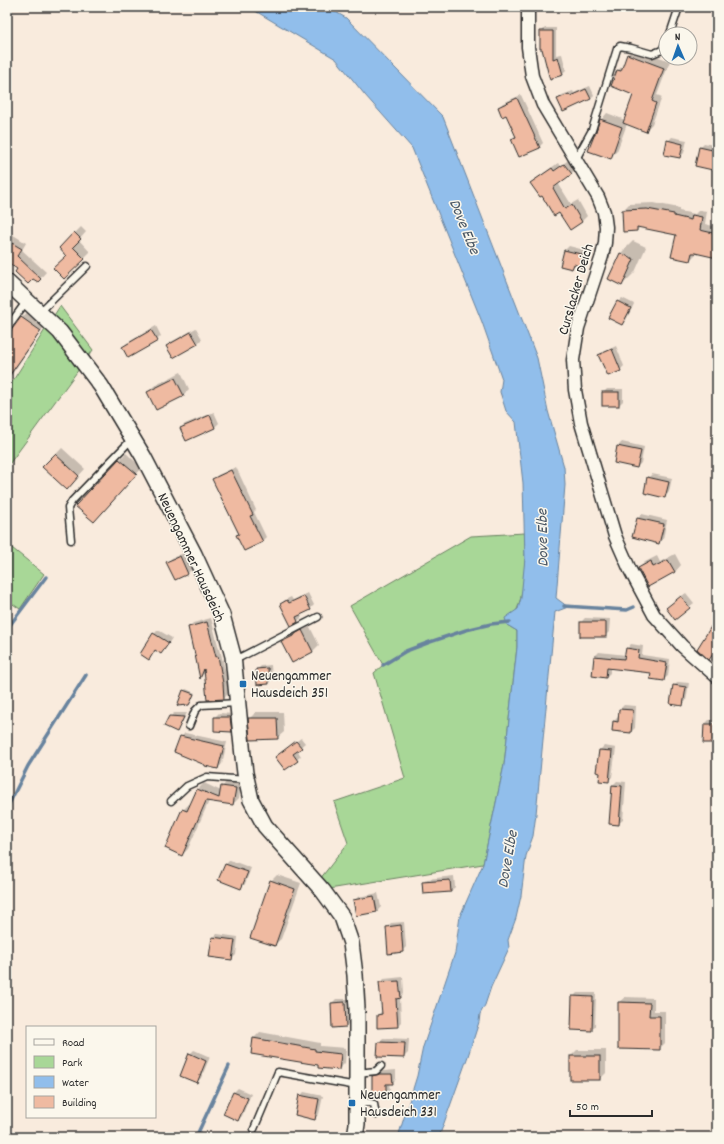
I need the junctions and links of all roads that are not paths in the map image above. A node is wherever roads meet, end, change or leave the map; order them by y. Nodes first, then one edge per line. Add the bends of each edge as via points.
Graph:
1 (528, 7) edge
2 (679, 7) edge
3 (673, 26) edge
4 (658, 52) edge
5 (576, 160) junction
6 (87, 266) dead end
7 (7, 282) edge
8 (27, 301) junction
9 (40, 313) junction
10 (7, 328) edge
11 (132, 438) junction
12 (71, 540) dead end
13 (318, 617) dead end
14 (233, 661) junction
15 (717, 677) edge
16 (238, 703) junction
17 (189, 726) dead end
18 (246, 780) junction
19 (171, 801) dead end
20 (381, 1066) dead end
21 (357, 1079) junction
22 (357, 1103) junction
23 (376, 1115) dead end
24 (254, 1129) dead end
25 (355, 1137) edge

1 - 5 street, Curslacker Deich via 528,47 532,76 544,105
2 - 3 lane
4 - 5 lane via 652,54 620,46 592,130
5 - 15 street, Curslacker Deich via 598,197 606,227 602,256 578,328 573,360 581,423 615,536 636,583 654,615 682,646
6 - 9 lane
7 - 8 street, Neuengammer Hausdeich
8 - 9 street, Neuengammer Hausdeich
8 - 10 lane
9 - 11 street, Neuengammer Hausdeich via 60,332 101,386
11 - 12 lane via 72,501 68,508
11 - 14 street, Neuengammer Hausdeich via 197,561 222,616
13 - 14 lane
14 - 16 street, Neuengammer Hausdeich
16 - 17 lane via 201,705 195,711
16 - 18 street, Neuengammer Hausdeich
18 - 19 lane via 207,777 187,786
18 - 21 street, Neuengammer Hausdeich via 251,800 265,826 323,891 342,917 350,942 355,975
20 - 21 lane via 376,1071
21 - 22 street, Neuengammer Hausdeich
21 - 24 lane via 278,1072
22 - 23 lane via 374,1104
22 - 25 street, Neuengammer Hausdeich

